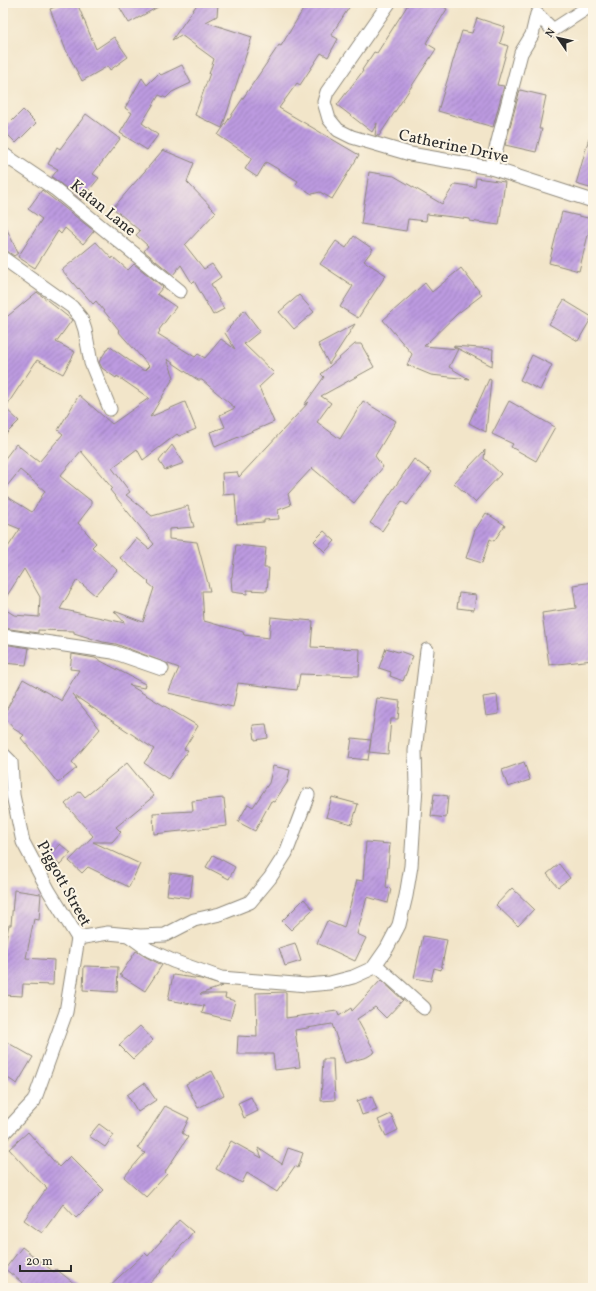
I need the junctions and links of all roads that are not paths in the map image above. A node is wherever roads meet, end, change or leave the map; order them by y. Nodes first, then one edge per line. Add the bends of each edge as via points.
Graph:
1 (389, 3) edge
2 (593, 4) edge
3 (3, 154) edge
4 (491, 168) junction
5 (593, 202) edge
6 (3, 258) edge
7 (180, 291) dead end
8 (110, 409) dead end
9 (3, 636) edge
10 (427, 650) dead end
11 (162, 669) dead end
12 (3, 754) edge
13 (8, 783) edge
14 (308, 795) dead end
15 (128, 935) junction
16 (78, 938) junction
17 (376, 965) junction
18 (424, 1008) dead end
19 (3, 1134) edge

1 - 4 street, Catherine Drive via 327,92 324,102 329,119 338,130 352,137 410,154
2 - 4 street via 553,30 537,14 532,35 521,53
3 - 7 street, Katan Lane via 55,189
4 - 5 street, Catherine Drive
6 - 8 street via 72,307 81,318 91,364
9 - 11 street via 113,652
10 - 17 street via 415,751 416,786 411,866 399,925
12 - 13 street, Piggott Street via 11,762
13 - 16 street, Piggott Street via 23,842
14 - 15 street via 286,853 250,902 220,914 194,920 165,935
15 - 16 street via 108,933
15 - 17 street via 149,950 221,978 307,985 353,977
16 - 19 street, Piggott Street via 66,1012 34,1101
17 - 18 street

